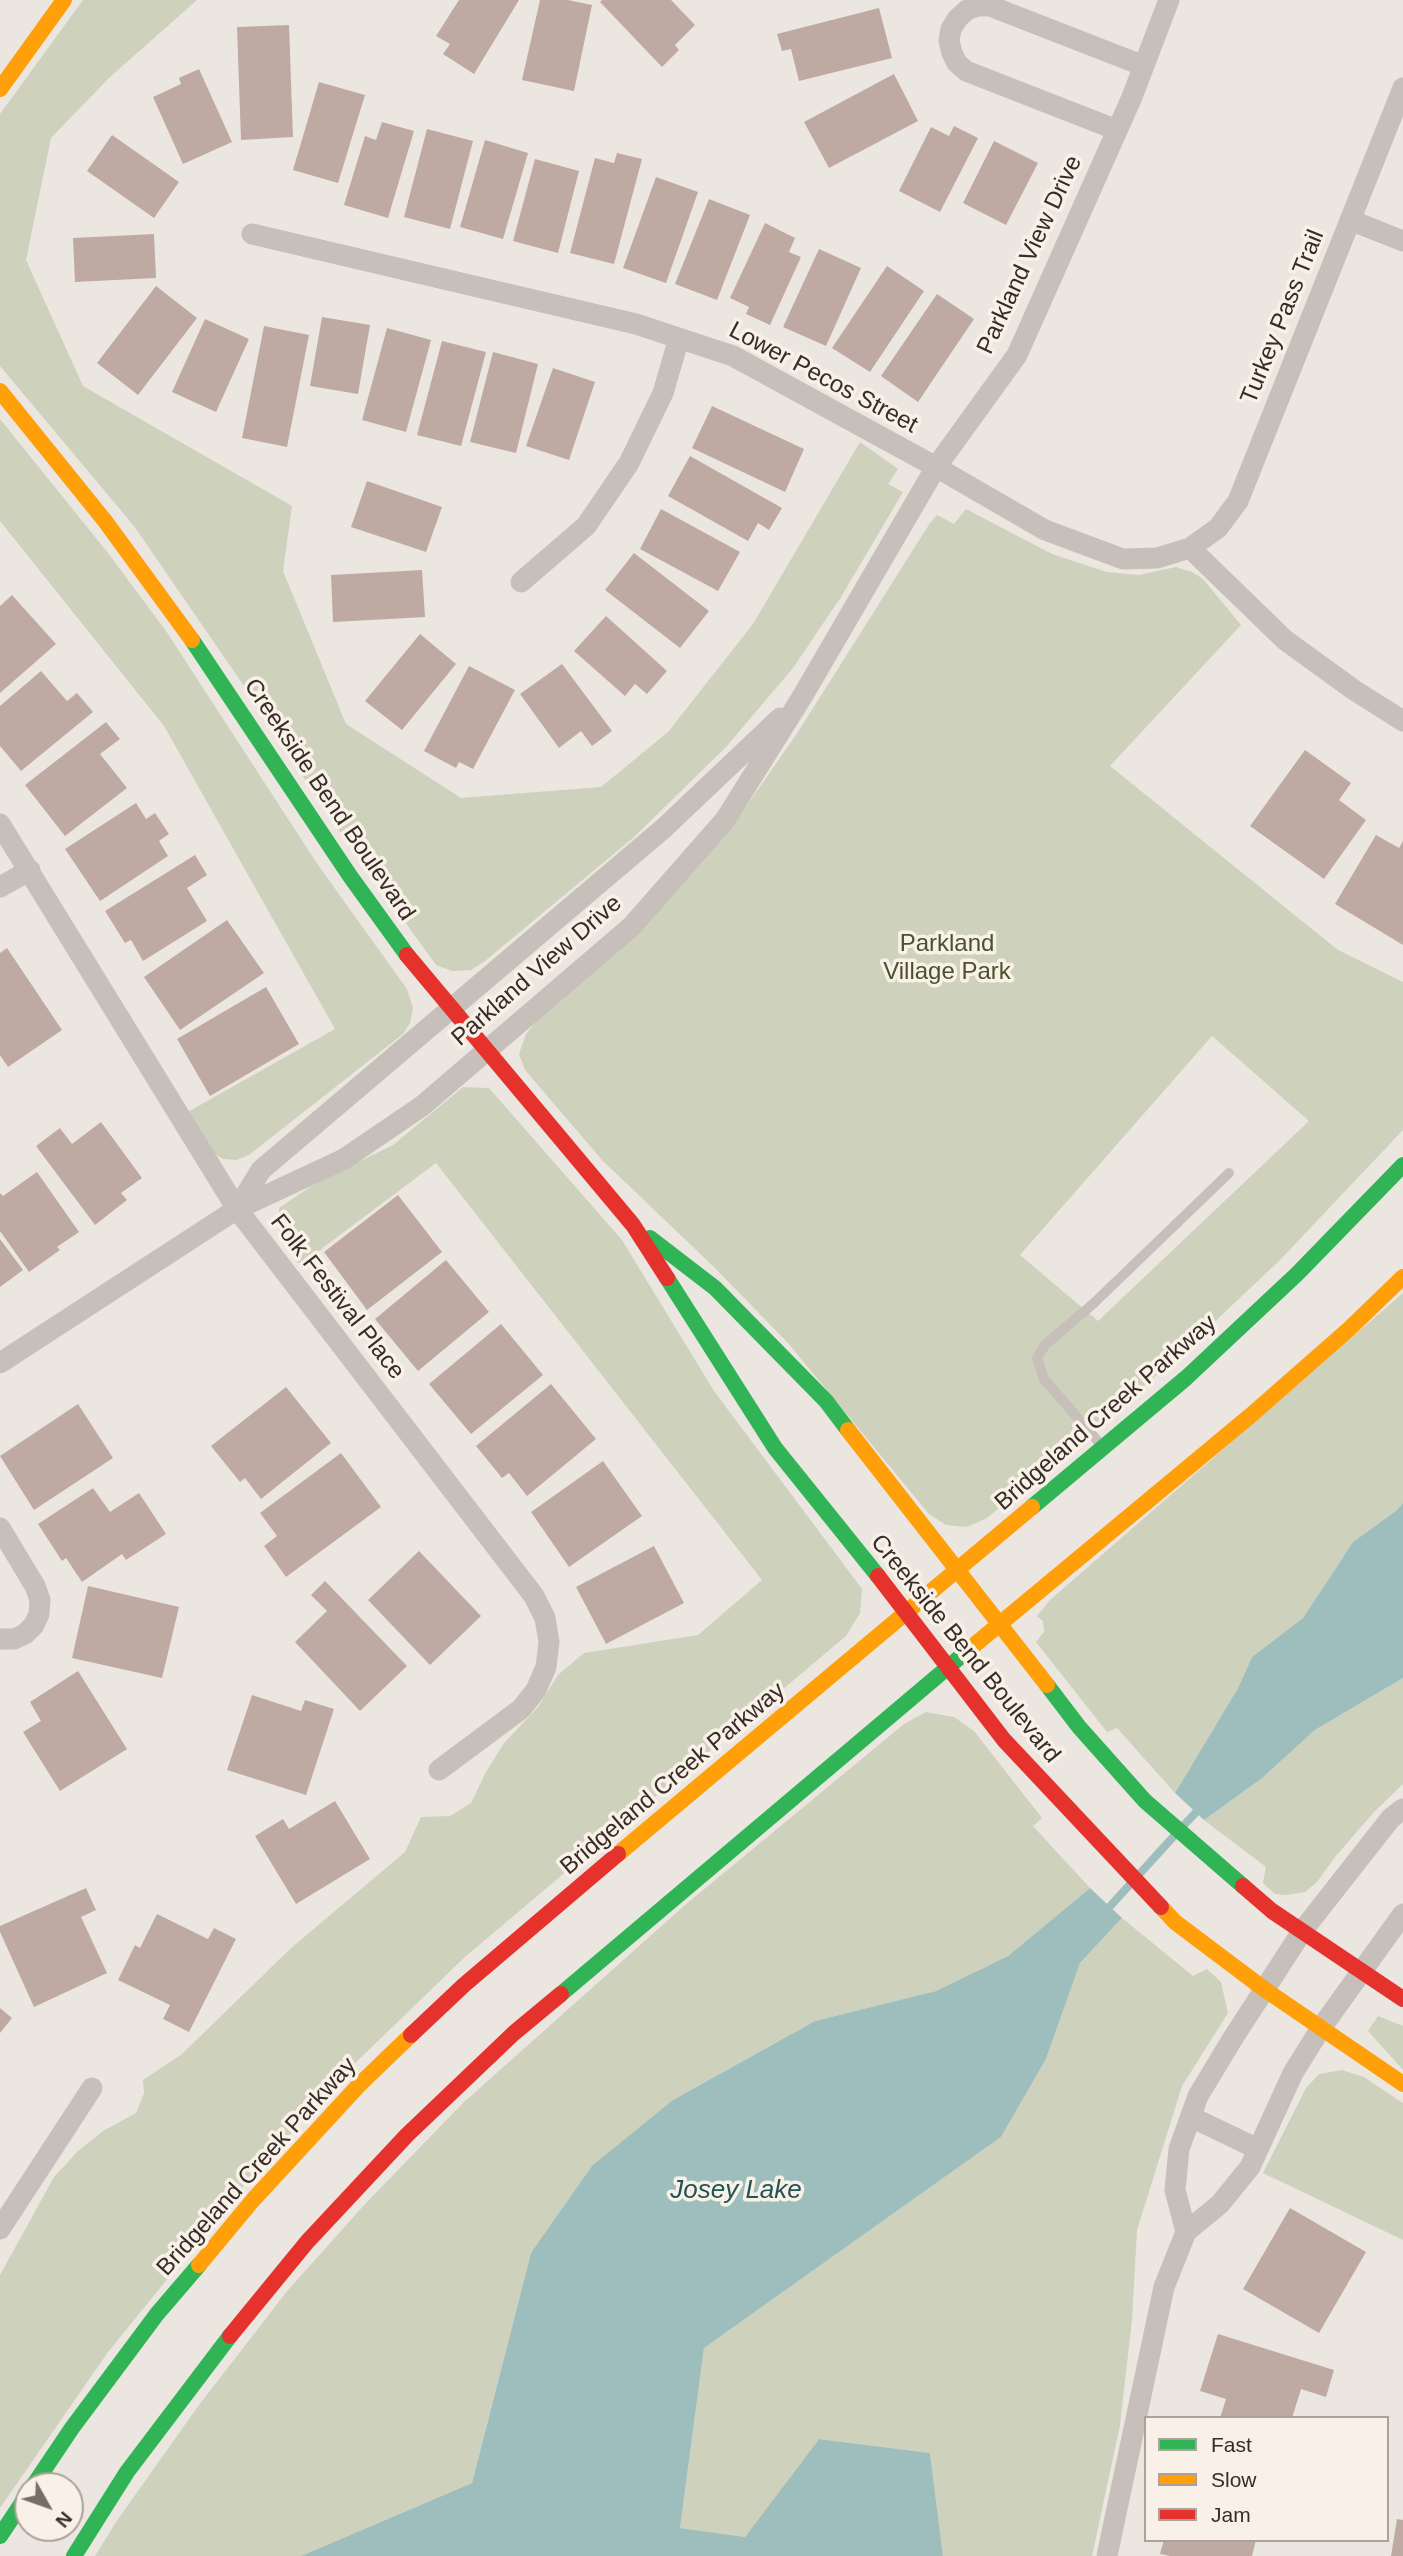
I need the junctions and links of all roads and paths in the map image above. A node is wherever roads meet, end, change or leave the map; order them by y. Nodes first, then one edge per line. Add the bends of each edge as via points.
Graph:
1 (64, 0) edge
2 (1169, 0) edge
3 (1144, 66) junction
4 (1403, 88) edge
5 (0, 89) edge
6 (1117, 130) junction
7 (1350, 220) junction
8 (252, 234) dead end
9 (1403, 241) edge
10 (679, 338) junction
11 (0, 391) edge
12 (936, 467) junction
13 (1190, 548) junction
14 (521, 582) dead end
15 (802, 697) junction
16 (1403, 721) edge
17 (0, 824) edge
18 (30, 870) junction
19 (0, 887) edge
20 (451, 1009) junction
21 (486, 1051) junction
22 (1403, 1164) edge
23 (1229, 1173) dead end
24 (237, 1209) junction
25 (633, 1225) junction
26 (1403, 1277) edge
27 (0, 1363) edge
28 (1104, 1448) junction
29 (0, 1528) edge
30 (957, 1571) junction
31 (907, 1613) junction
32 (999, 1624) junction
33 (0, 1639) edge
34 (947, 1667) junction
35 (439, 1770) dead end
36 (1399, 1818) edge
37 (1403, 1914) edge
38 (1303, 1930) junction
39 (1362, 1970) junction
40 (1264, 1989) junction
41 (1403, 1999) edge
42 (1321, 2028) junction
43 (1403, 2084) edge
44 (92, 2088) dead end
45 (1191, 2117) junction
46 (1258, 2149) junction
47 (0, 2229) edge
48 (1186, 2232) junction
49 (42, 2472) edge
50 (14, 2515) edge
51 (0, 2536) edge
52 (74, 2556) edge
53 (1107, 2556) edge

1 - 5 main road
2 - 3 street, Parkland View Drive
3 - 6 street, Parkland View Drive
3 - 6 street via 990,6 967,10 951,29 951,53 967,71
4 - 7 street, Turkey Pass Trail
6 - 12 street, Parkland View Drive via 1017,355
7 - 9 street
7 - 13 street, Turkey Pass Trail via 1238,501 1218,528
8 - 10 street, Lower Pecos Street
10 - 12 street, Lower Pecos Street via 733,356
10 - 14 street via 663,393 629,463 586,526
11 - 20 main road, Creekside Bend Boulevard via 189,635 350,876
12 - 13 street, Lower Pecos Street via 1045,530 1123,559 1157,558
12 - 15 street, Parkland View Drive
13 - 16 street via 1285,640
15 - 20 street, Parkland View Drive via 664,828
15 - 21 street, Parkland View Drive via 725,820 632,926
17 - 18 street, Folk Festival Place
18 - 19 street
18 - 24 street, Folk Festival Place
20 - 21 main road, Creekside Bend Boulevard
20 - 24 street, Parkland View Drive via 261,1170
21 - 24 street, Parkland View Drive via 422,1106 344,1158
21 - 25 main road, Creekside Bend Boulevard
22 - 28 main road, Bridgeland Creek Parkway via 1297,1274
23 - 28 lane via 1045,1345 1037,1358 1044,1379
24 - 27 street, Parkland View Drive
24 - 35 street, Folk Festival Place via 534,1595 545,1618 550,1642 536,1690 521,1709
25 - 30 main road, Creekside Bend Boulevard via 715,1288 826,1401
25 - 31 main road, Creekside Bend Boulevard via 775,1448
26 - 32 main road via 1250,1416
28 - 30 main road, Bridgeland Creek Parkway
29 - 33 street via 40,1600 39,1614 25,1634
30 - 31 main road, Bridgeland Creek Parkway
30 - 32 main road, Creekside Bend Boulevard
31 - 34 main road, Creekside Bend Boulevard
31 - 49 main road, Bridgeland Creek Parkway via 464,1985 359,2085 157,2314
32 - 34 main road
32 - 38 main road, Creekside Bend Boulevard via 1079,1727 1145,1801 1244,1889
34 - 40 main road, Creekside Bend Boulevard via 1004,1740 1175,1922
34 - 52 main road via 514,2033 407,2135 307,2242 215,2354 127,2472
36 - 38 street
37 - 39 street
38 - 39 main road, Creekside Bend Boulevard
38 - 40 street
39 - 41 main road, Creekside Bend Boulevard
39 - 42 street
40 - 42 main road, Creekside Bend Boulevard
40 - 45 street via 1198,2096
42 - 43 main road, Creekside Bend Boulevard
42 - 46 street via 1293,2073
44 - 47 street
45 - 46 street
45 - 48 street via 1179,2149 1175,2190
46 - 48 street via 1220,2204
48 - 53 street via 1164,2287
50 - 51 main road

